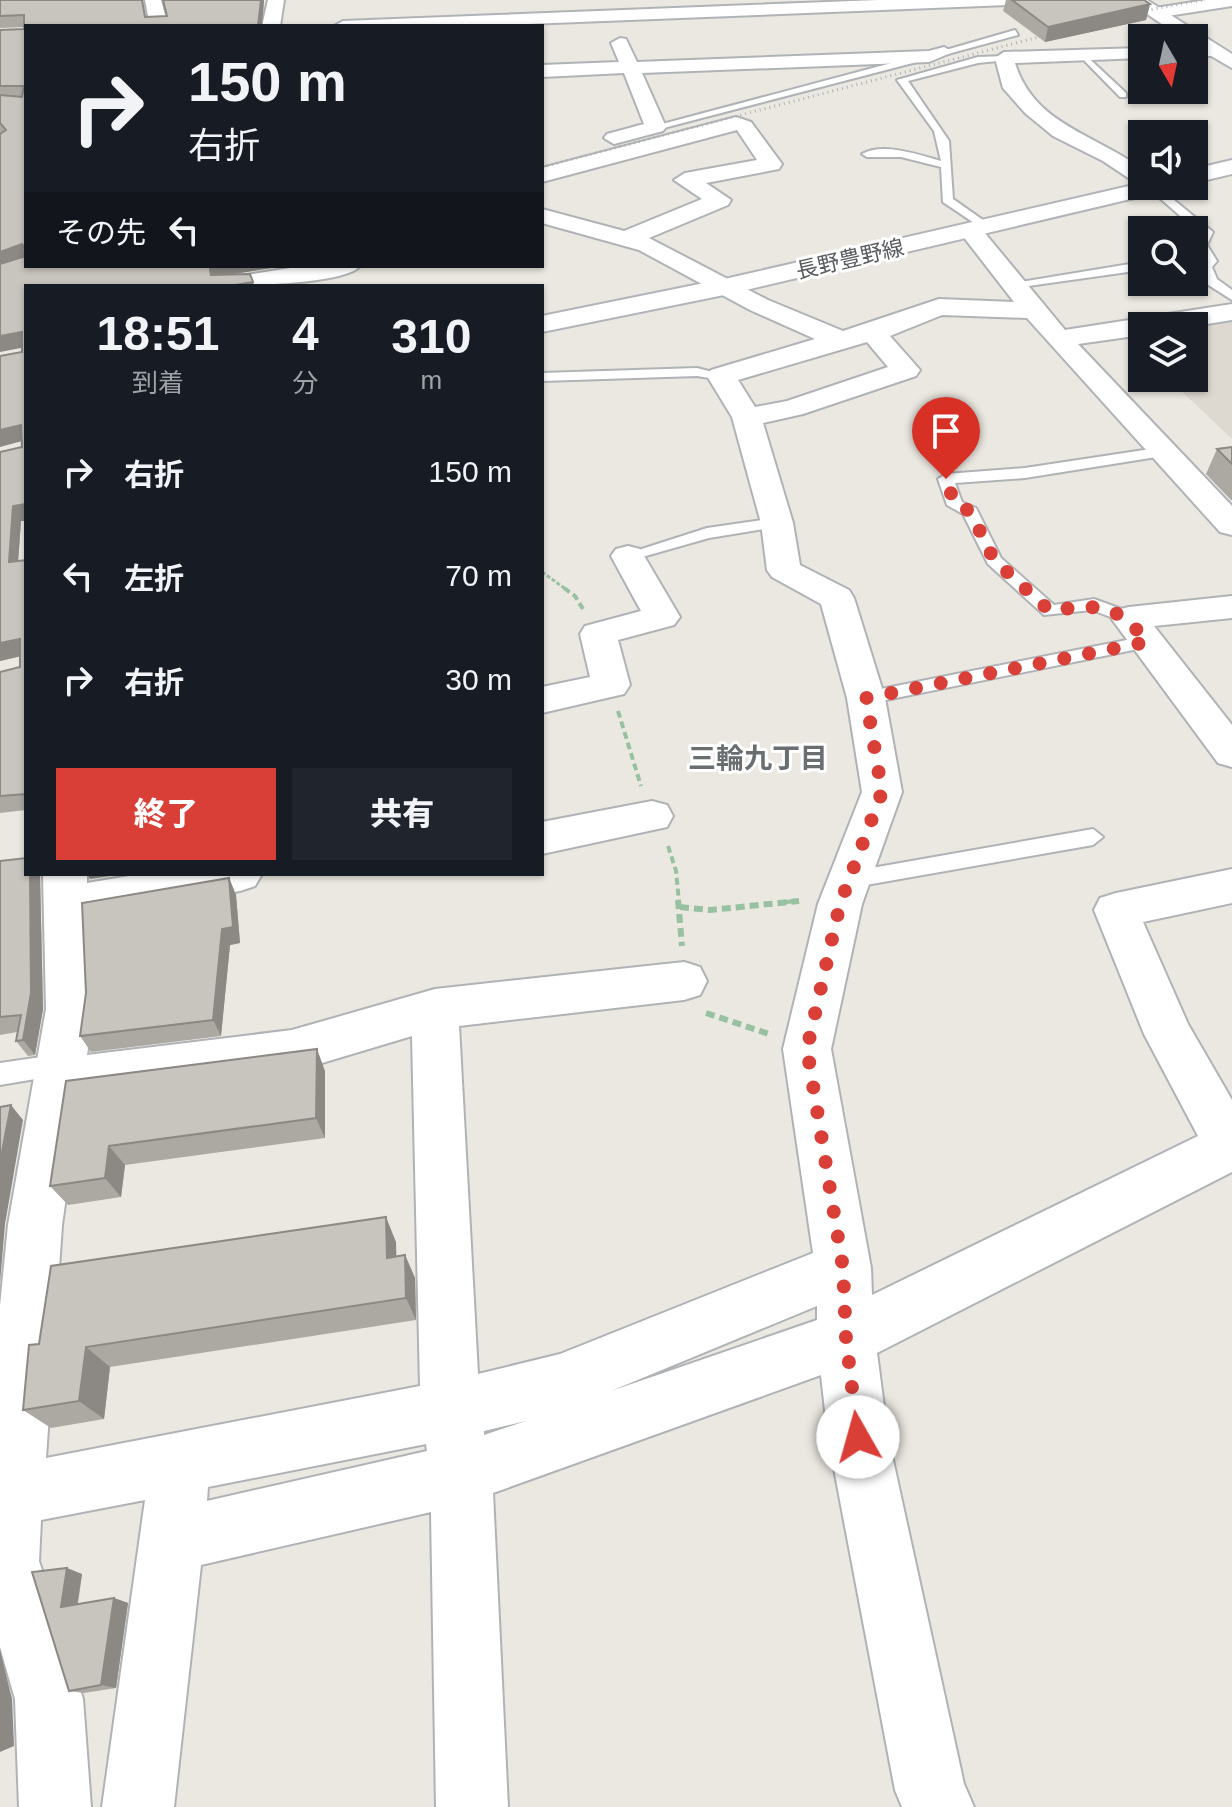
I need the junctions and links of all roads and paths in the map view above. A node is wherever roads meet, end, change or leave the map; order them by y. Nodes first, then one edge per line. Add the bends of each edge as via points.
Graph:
1 (153, 0) edge
2 (276, 0) edge
3 (437, 0) edge
4 (1009, 0) edge
5 (1135, 0) edge
6 (1231, 1) edge
7 (894, 2) edge
8 (606, 8) edge
9 (776, 10) edge
10 (1155, 13) junction
11 (159, 24) edge
12 (271, 24) edge
13 (438, 24) edge
14 (1015, 33) joint
15 (1208, 51) edge
16 (1215, 51) junction
17 (1128, 53) edge
18 (936, 54) junction
19 (1079, 54) junction
20 (1004, 58) junction
21 (1232, 62) edge
22 (630, 67) junction
23 (544, 71) edge
24 (1123, 95) dead end
25 (656, 127) junction
26 (634, 150) junction
27 (867, 154) dead end
28 (544, 156) edge
29 (944, 165) junction
30 (1232, 167) edge
31 (1128, 169) edge
32 (1208, 173) edge
33 (544, 174) edge
34 (685, 180) junction
35 (1128, 191) edge
36 (1168, 200) edge
37 (1187, 216) edge
38 (544, 217) edge
39 (978, 229) junction
40 (625, 239) junction
41 (336, 268) edge
42 (1128, 268) edge
43 (1208, 277) edge
44 (240, 284) edge
45 (1014, 284) junction
46 (729, 286) junction
47 (1232, 296) edge
48 (1035, 310) junction
49 (1232, 312) edge
50 (1208, 316) edge
51 (544, 324) edge
52 (1128, 329) edge
53 (873, 333) junction
54 (1058, 339) junction
55 (840, 340) junction
56 (721, 376) junction
57 (544, 377) edge
58 (747, 417) junction
59 (1164, 452) junction
60 (777, 523) junction
61 (1232, 525) edge
62 (628, 556) joint
63 (544, 573) edge
64 (1232, 607) edge
65 (1138, 630) junction
66 (598, 634) junction
67 (866, 698) junction
68 (544, 700) edge
69 (1232, 753) edge
70 (652, 816) dead end
71 (1093, 837) dead end
72 (544, 838) edge
73 (217, 876) edge
74 (1232, 886) edge
75 (65, 889) edge
76 (844, 892) junction
77 (680, 907) dead end
78 (684, 981) joint
79 (435, 1009) junction
80 (807, 1049) junction
81 (61, 1072) junction
82 (0, 1074) edge
83 (1231, 1147) edge
84 (843, 1268) junction
85 (846, 1338) junction
86 (450, 1410) junction
87 (179, 1465) junction
88 (461, 1474) junction
89 (12, 1495) junction
90 (172, 1540) junction
91 (55, 1807) edge
92 (138, 1807) edge
93 (472, 1807) edge
94 (938, 1807) edge

1 - 11 street
2 - 12 street
3 - 13 street
4 - 7 street
4 - 14 street
5 - 10 street
6 - 10 street
7 - 9 street
7 - 18 street
8 - 9 street
8 - 13 street
8 - 22 street
10 - 16 street
14 - 18 lane
15 - 16 street
16 - 21 street
17 - 19 street
18 - 22 street via 806,53
18 - 25 lane
19 - 20 street
19 - 24 lane
20 - 29 lane via 902,80 936,128 947,151
20 - 31 street via 1013,88 1032,109 1060,132
22 - 23 street
22 - 25 street
25 - 28 street
26 - 33 street
26 - 34 street
26 - 34 street via 736,123 744,126 771,164
27 - 29 lane via 901,154
29 - 39 lane via 947,200
30 - 32 street
34 - 40 street via 720,200
35 - 39 street, 長野豊野線
36 - 37 lane
38 - 40 street
39 - 45 street
39 - 46 street, 長野豊野線
40 - 46 street via 648,245
41 - 44 street
42 - 45 lane
43 - 47 lane
45 - 48 street
46 - 51 street, 長野豊野線
46 - 55 street
48 - 53 street via 939,307
48 - 54 street
49 - 50 street
52 - 54 street
53 - 55 street
53 - 58 street via 906,370 793,408
54 - 59 street
55 - 56 street
56 - 57 lane via 697,372
56 - 58 street
58 - 60 street
59 - 61 street
59 - 65 lane via 946,479 955,505 970,511 994,560 1050,611 1094,604
60 - 62 lane via 707,533
60 - 67 street via 784,570 837,598
62 - 66 street via 662,617
63 - 66 path via 575,596
64 - 65 street
65 - 67 lane
65 - 69 street
66 - 68 street via 611,685
67 - 76 street via 882,792
70 - 72 street
71 - 76 lane
73 - 75 street
74 - 83 street via 1116,910 1168,1034
75 - 81 street via 70,1009
76 - 77 path via 710,910
76 - 80 street
78 - 79 street
78 - 80 path via 706,1012
79 - 81 street via 292,1051
79 - 86 street
80 - 84 street
81 - 82 lane
81 - 89 street via 35,1225
83 - 85 street
84 - 85 street
84 - 86 street via 560,1383
85 - 88 street
85 - 94 street via 858,1437 930,1790
86 - 87 street
86 - 88 street
87 - 89 street
87 - 90 street
88 - 90 street
88 - 93 street
89 - 91 street via 7,1561 49,1699
90 - 92 street

